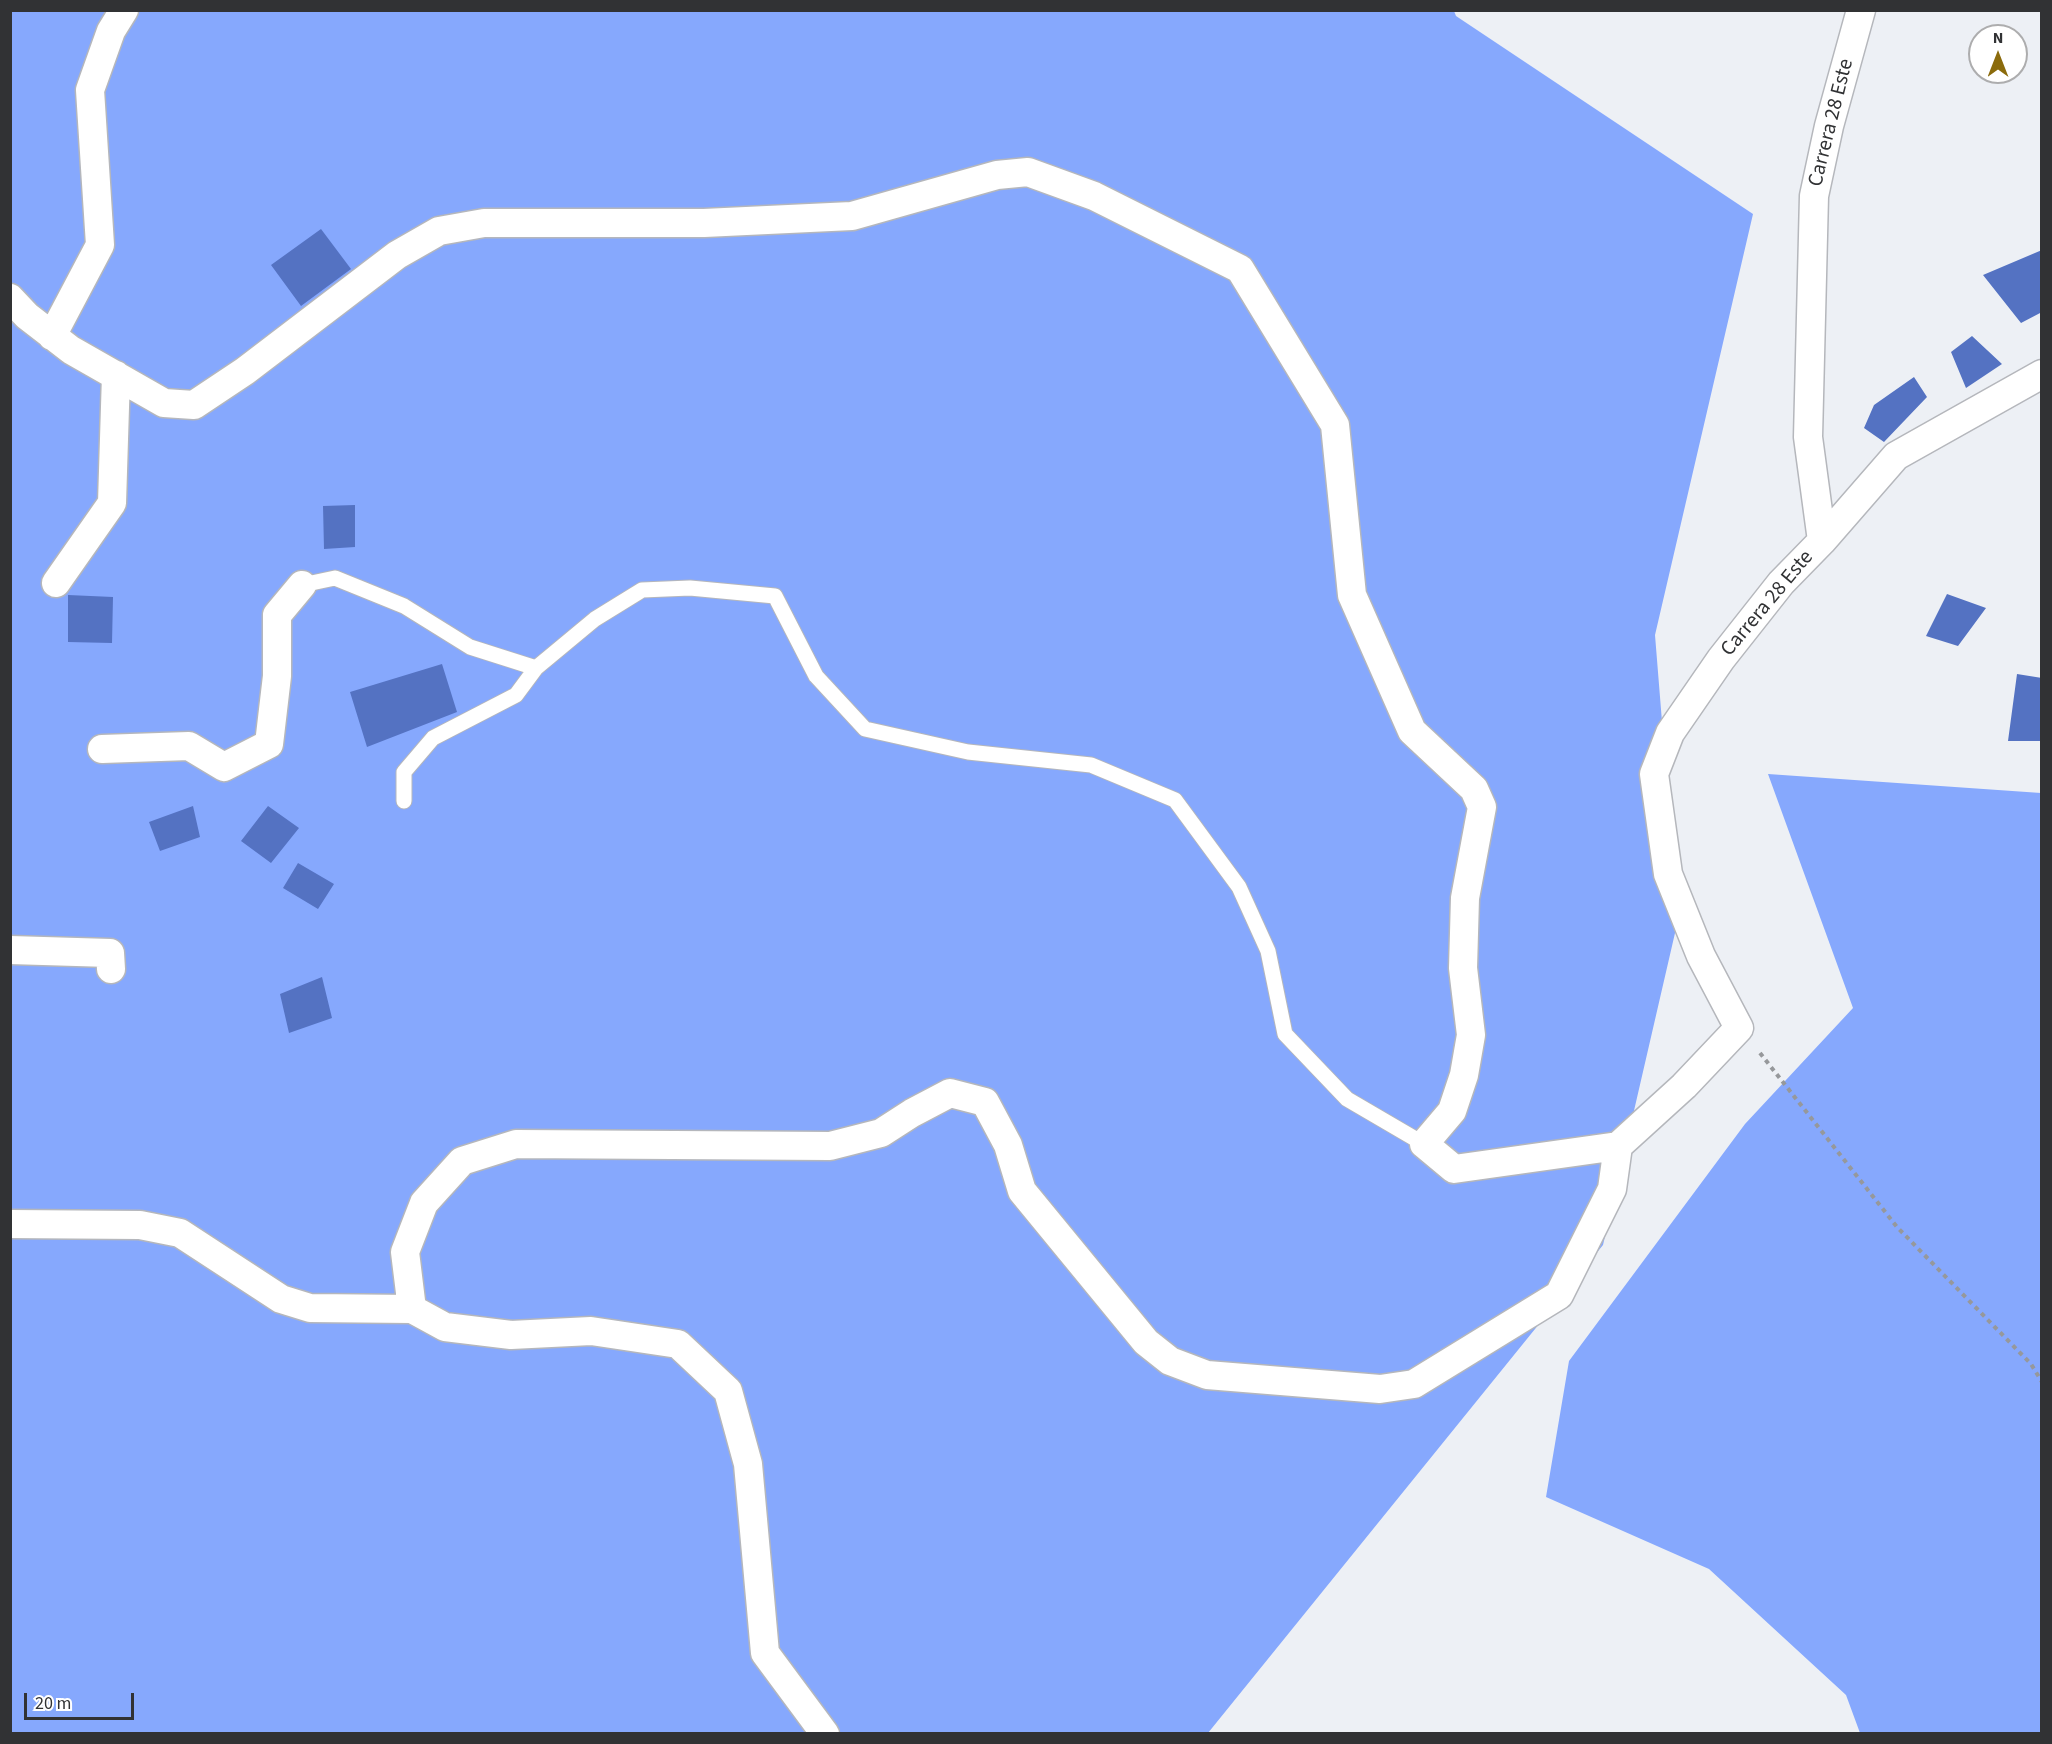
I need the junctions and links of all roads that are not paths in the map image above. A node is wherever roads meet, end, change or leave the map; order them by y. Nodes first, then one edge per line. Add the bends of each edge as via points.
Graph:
1 (124, 10) edge
2 (1861, 10) edge
3 (10, 298) edge
4 (52, 336) junction
5 (2042, 374) edge
6 (116, 375) junction
7 (1822, 541) junction
8 (56, 583) dead end
9 (302, 585) joint
10 (536, 668) junction
11 (102, 749) dead end
12 (404, 801) dead end
13 (10, 950) edge
14 (111, 969) dead end
15 (1424, 1144) junction
16 (1618, 1146) junction
17 (10, 1224) edge
18 (412, 1309) junction
19 (825, 1734) edge

1 - 4 street via 111,32 90,90 100,245
2 - 7 street, Carrera 28 Este via 1814,196 1808,437
3 - 4 street
4 - 6 street
5 - 7 street via 1896,456
6 - 8 street via 112,503
6 - 15 street via 164,403 194,405 245,371 369,275 439,231 484,224 704,224 852,216 998,175 1018,173 1029,172 1094,196 1240,269 1335,425 1352,595 1412,731 1474,789 1482,807 1465,898 1463,968 1471,1035 1452,1112
7 - 16 street, Carrera 28 Este via 1781,583 1721,659 1670,734 1654,774 1668,874 1701,956 1739,1028
9 - 10 lane via 335,578 405,606 470,646
9 - 11 street via 277,615 277,676 269,744 224,767 189,746
10 - 12 lane via 516,694 433,738 404,772
10 - 15 lane via 596,619 642,590 690,588 776,596 816,676 865,729 968,752 1090,765 1175,800 1239,887 1268,951 1285,1034 1347,1099
13 - 14 street via 110,953
15 - 16 street via 1454,1169
16 - 18 street via 1612,1189 1559,1295 1414,1384 1380,1389 1207,1375 1170,1361 1146,1342 1022,1191 1008,1145 985,1102 950,1093 881,1133 830,1146 516,1144 462,1161 424,1203 405,1252
17 - 18 street via 140,1225 180,1233 281,1299 310,1308
18 - 19 street via 445,1327 511,1335 591,1332 678,1344 728,1391 747,1464 765,1653

